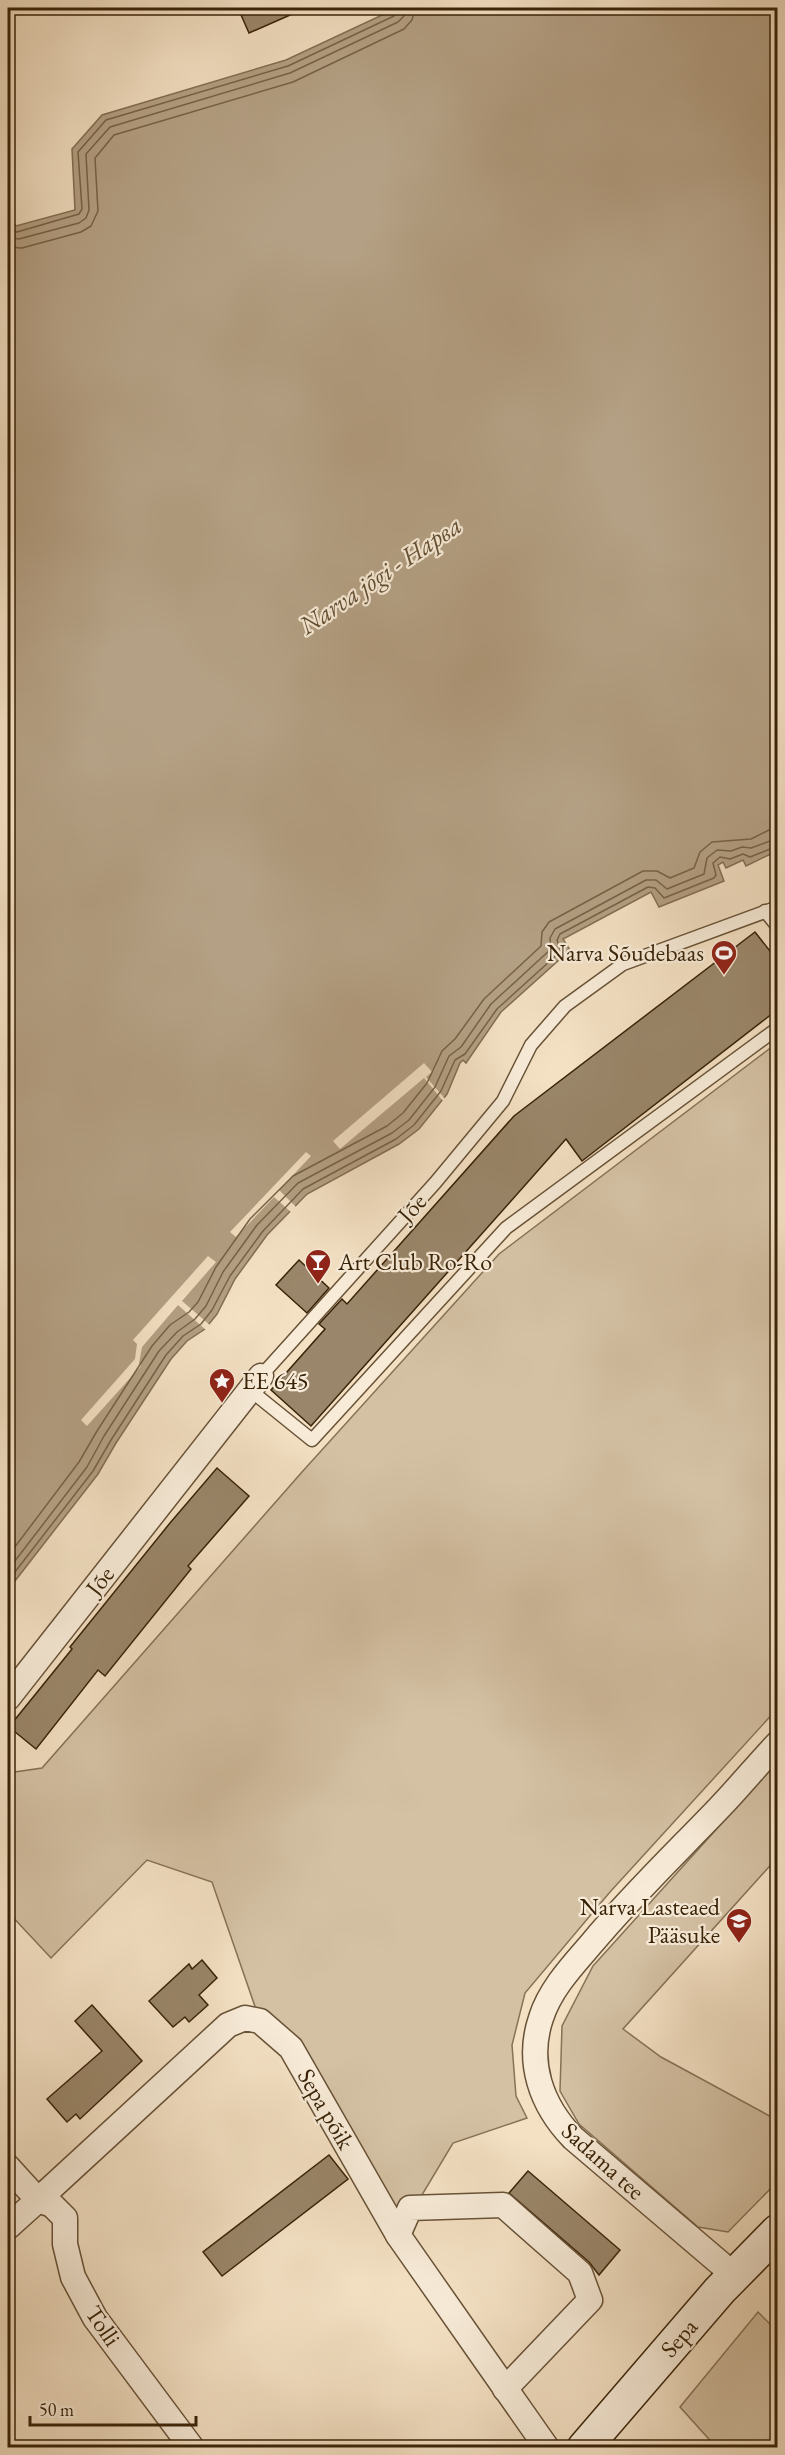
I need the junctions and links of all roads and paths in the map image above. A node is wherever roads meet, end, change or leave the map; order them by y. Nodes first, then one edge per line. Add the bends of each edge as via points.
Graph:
1 (771, 909) edge
2 (777, 927) edge
3 (777, 1028) edge
4 (256, 1383) junction
5 (8, 1698) edge
6 (777, 1743) edge
7 (8, 2167) edge
8 (38, 2200) junction
9 (8, 2227) edge
10 (777, 2231) edge
11 (398, 2235) junction
12 (734, 2275) junction
13 (505, 2389) junction
14 (192, 2448) edge
15 (547, 2448) edge
16 (584, 2448) edge

1 - 2 lane
1 - 4 lane, Jõe via 623,964 566,1006 531,1045 503,1101
3 - 4 lane via 506,1228 312,1440
4 - 5 street, Jõe
6 - 12 street, Sadama tee via 624,1904 569,1969 548,2001 536,2037 540,2087 559,2123
7 - 8 street, Tolli
8 - 9 street
8 - 11 street, Sepa põik via 228,2025 245,2018 260,2020 291,2048
8 - 14 street, Tolli via 52,2205 65,2218 65,2244 73,2277 95,2318
10 - 12 street, Sepa
11 - 13 street, Sepa põik
11 - 13 street via 410,2208 503,2205 580,2273 590,2300
12 - 16 street, Sepa
13 - 15 street, Sepa põik

